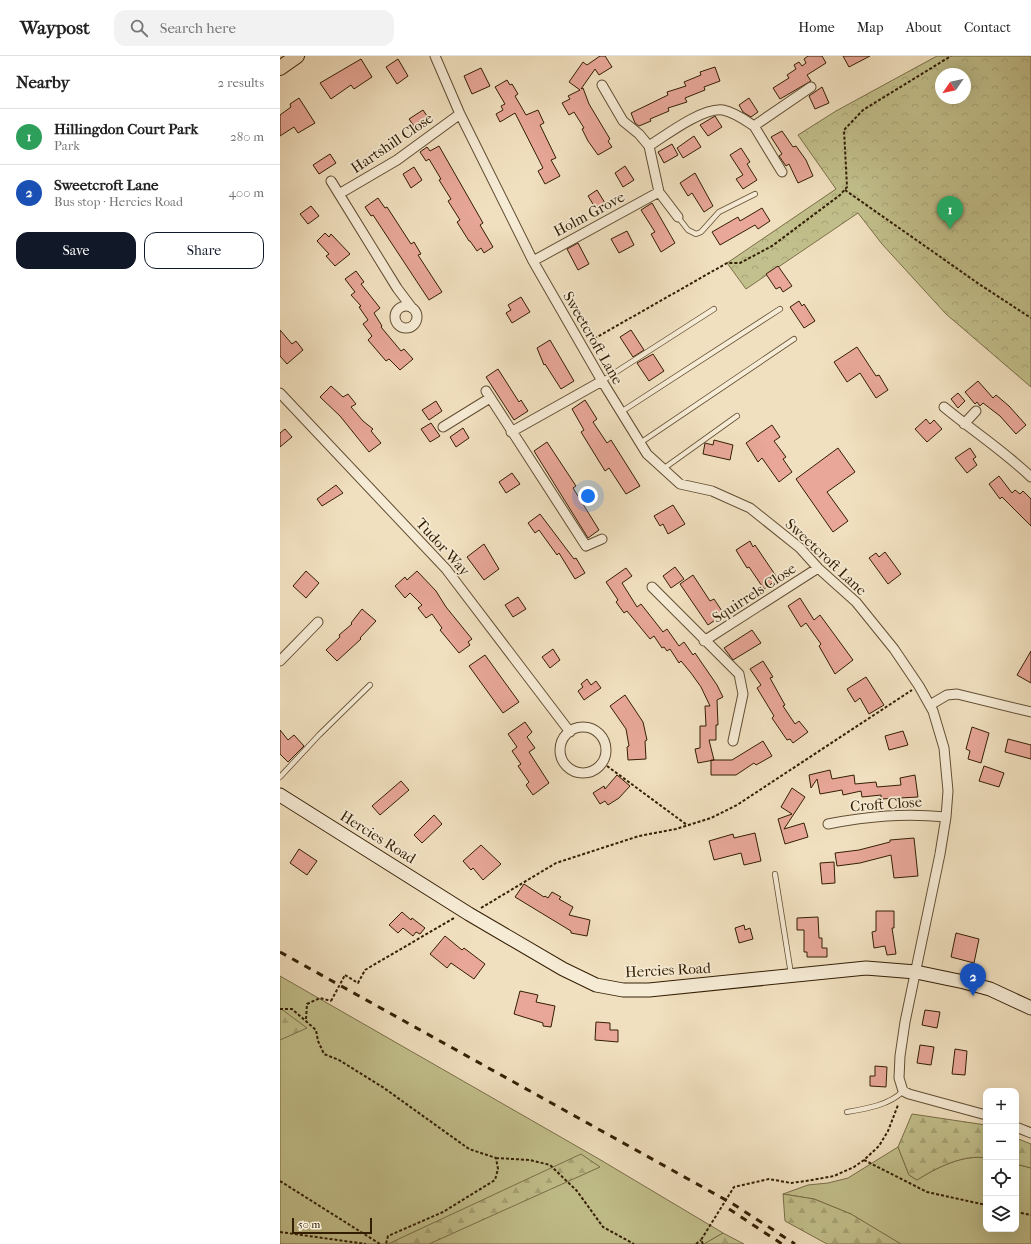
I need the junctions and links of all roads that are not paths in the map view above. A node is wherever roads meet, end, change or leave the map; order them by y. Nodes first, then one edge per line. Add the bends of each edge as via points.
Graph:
1 (297, 56) edge
2 (435, 56) edge
3 (280, 68) edge
4 (602, 86) dead end
5 (811, 87) dead end
6 (460, 114) junction
7 (754, 126) junction
8 (649, 146) junction
9 (782, 172) dead end
10 (331, 181) dead end
11 (659, 192) junction
12 (339, 194) junction
13 (755, 194) dead end
14 (678, 217) joint
15 (533, 260) junction
16 (412, 308) dead end
17 (714, 309) dead end
18 (780, 309) dead end
19 (794, 340) dead end
20 (602, 381) junction
21 (280, 393) edge
22 (944, 407) dead end
23 (976, 411) dead end
24 (621, 412) junction
25 (737, 416) dead end
26 (964, 424) junction
27 (443, 427) dead end
28 (511, 432) junction
29 (640, 443) junction
30 (663, 469) junction
31 (1031, 477) edge
32 (602, 539) dead end
33 (818, 568) junction
34 (652, 587) dead end
35 (318, 622) dead end
36 (704, 641) junction
37 (280, 661) edge
38 (370, 686) dead end
39 (930, 705) junction
40 (1030, 711) edge
41 (570, 732) junction
42 (733, 741) dead end
43 (280, 777) edge
44 (280, 796) edge
45 (946, 817) junction
46 (828, 824) dead end
47 (775, 874) dead end
48 (916, 972) junction
49 (791, 975) junction
50 (1031, 1008) edge
51 (903, 1091) junction
52 (847, 1112) dead end
53 (983, 1114) edge
54 (1019, 1128) edge
55 (1031, 1133) edge

1 - 3 main road
2 - 6 street, Sweetcroft Lane
4 - 8 street via 623,121
5 - 7 street
6 - 12 street, Hartshill Close via 397,160
6 - 15 street, Sweetcroft Lane
7 - 8 street via 722,110 697,116
7 - 9 street
8 - 11 street
10 - 12 street
11 - 14 street
11 - 15 street, Holm Grove
12 - 16 street
13 - 14 lane via 719,212 701,232 696,234 688,230
15 - 20 street, Sweetcroft Lane
17 - 20 lane
18 - 24 lane
19 - 29 lane
20 - 24 street, Sweetcroft Lane
20 - 28 street
21 - 41 street, Tudor Way via 446,569
22 - 26 street
23 - 26 street
24 - 29 street, Sweetcroft Lane
25 - 30 lane
26 - 31 street via 1016,462
27 - 28 street via 488,394
28 - 32 street via 586,546
29 - 30 street, Sweetcroft Lane via 647,454
30 - 33 street, Sweetcroft Lane via 680,484 712,491 750,508 800,548
33 - 36 street, Squirrels Close
33 - 39 street, Sweetcroft Lane via 856,602 894,649
34 - 36 street, Squirrels Close
35 - 37 street
36 - 42 street, Squirrels Close via 739,674 743,694
38 - 43 lane
39 - 40 street via 947,695 957,694
39 - 45 street, Sweetcroft Lane via 944,748 948,791
41 - 41 street via 586,727 598,732 606,744 607,752 603,763 596,770 582,774 567,767 560,750
44 - 49 street, Hercies Road via 469,914 563,969 596,985 624,990 649,990
45 - 46 street, Croft Close via 914,814 860,818
45 - 48 street, Sweetcroft Lane
47 - 49 lane
48 - 49 street, Hercies Road via 866,968
48 - 50 street, Hercies Road via 990,989
48 - 51 street, Sweetcroft Lane via 900,1056 899,1078
51 - 52 lane via 898,1097
51 - 53 street
54 - 55 street

